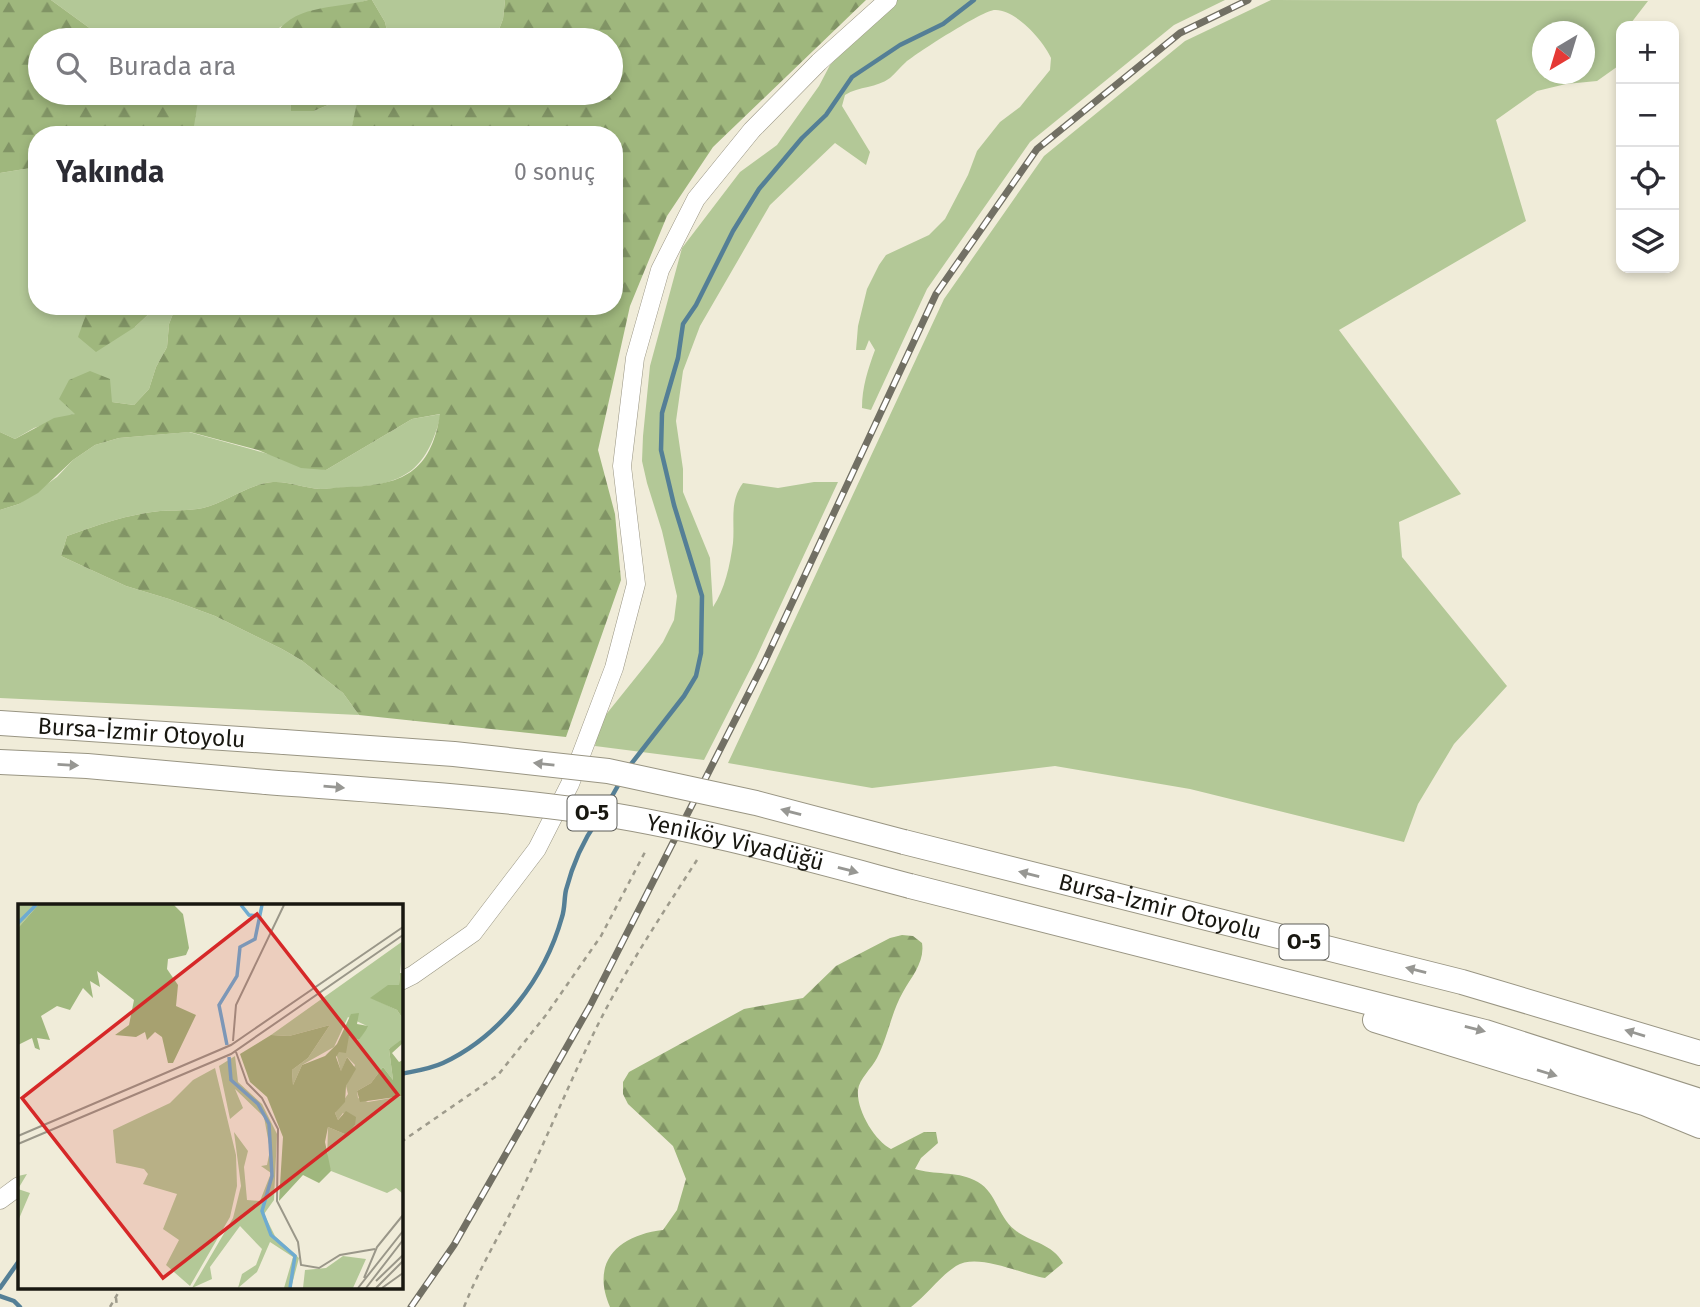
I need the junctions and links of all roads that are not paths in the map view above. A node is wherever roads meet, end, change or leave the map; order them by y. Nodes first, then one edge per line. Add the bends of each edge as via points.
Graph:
1 (888, 0) edge
2 (0, 723) edge
3 (284, 743) joint
4 (0, 762) edge
5 (266, 782) joint
6 (904, 842) joint
7 (911, 886) joint
8 (1107, 937) junction
9 (402, 981) edge
10 (1700, 1053) edge
11 (1700, 1101) edge
12 (1700, 1126) edge
13 (18, 1187) edge
14 (0, 1200) edge

1 - 9 street via 818,62 752,130 696,199 660,270 635,358 622,466 636,584 614,668 570,784 537,849 473,933
2 - 3 highway, Bursa-İzmir Otoyolu / O-5
6 -> 3 highway, Yeniköy Viyadüğü / O-5, bridge via 608,771 454,754
4 -> 5 highway, Bursa-İzmir Otoyolu / O-5
5 -> 7 highway, Yeniköy Viyadüğü / O-5, bridge via 580,810 749,843
10 -> 6 highway, Bursa-İzmir Otoyolu / O-5 via 1462,982
7 - 8 highway, Bursa-İzmir Otoyolu / O-5
8 -> 11 highway, Bursa-İzmir Otoyolu / O-5 via 1485,1032
8 -> 12 highway via 1644,1103
13 - 14 street

